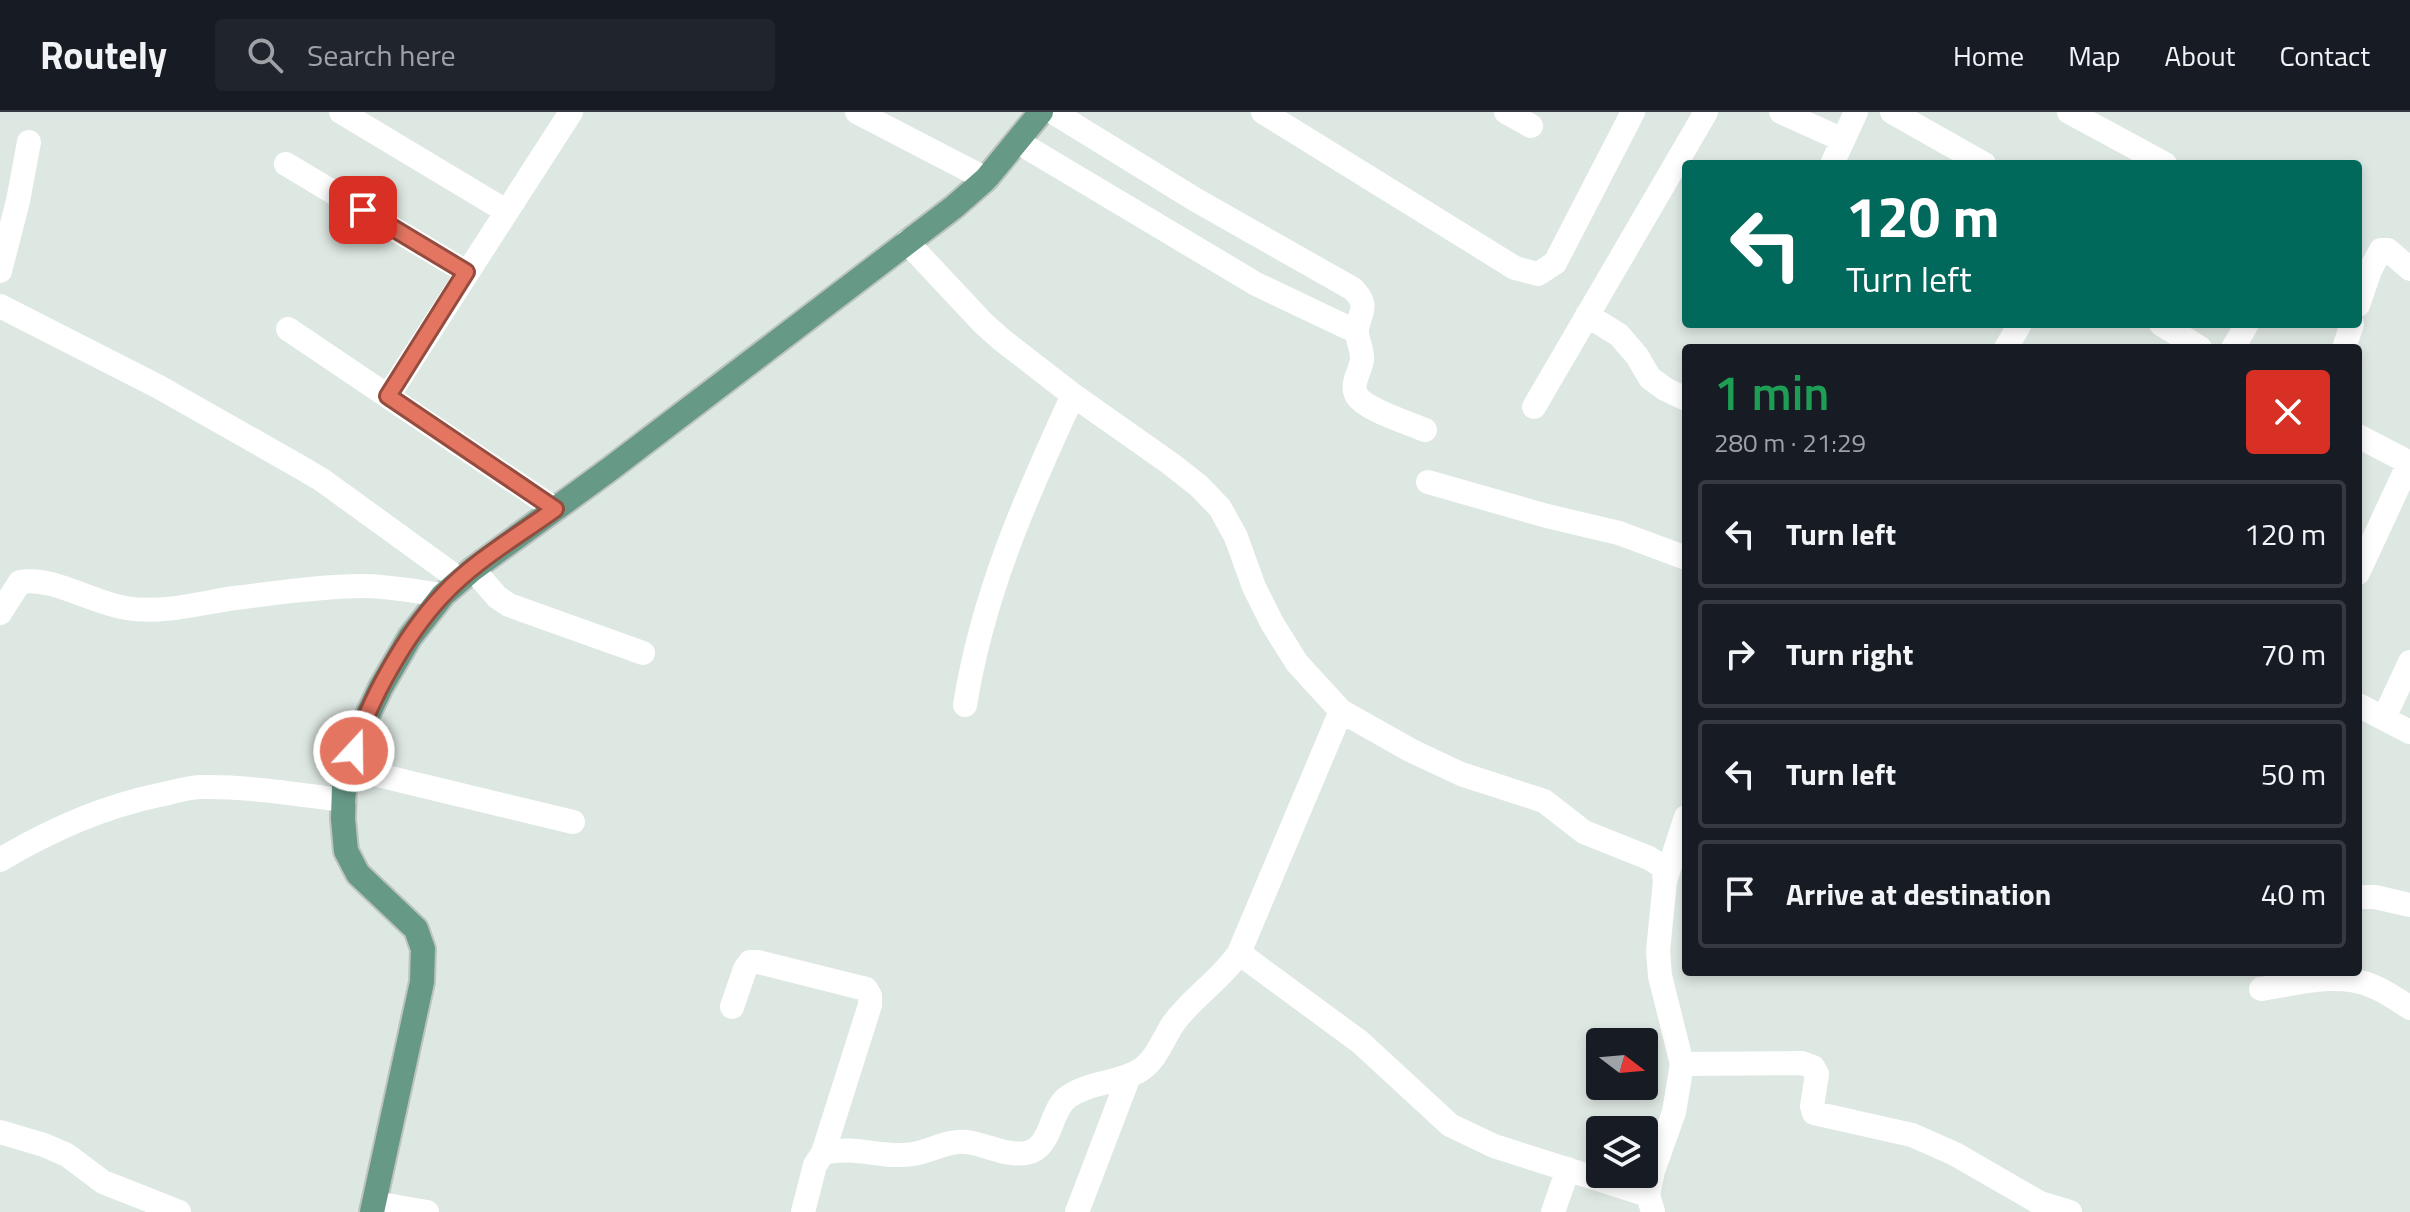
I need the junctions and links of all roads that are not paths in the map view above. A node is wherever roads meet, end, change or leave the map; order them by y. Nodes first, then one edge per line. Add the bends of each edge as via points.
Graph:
1 (341, 112) edge
2 (571, 112) edge
3 (857, 112) edge
4 (1041, 112) edge
5 (1053, 112) edge
6 (1263, 112) edge
7 (1506, 112) edge
8 (1633, 112) edge
9 (1706, 112) edge
10 (1856, 112) edge
11 (1892, 112) edge
12 (2069, 112) edge
13 (1787, 113) edge
14 (1531, 126) dead end
15 (1843, 140) junction
16 (29, 142) dead end
17 (1018, 142) junction
18 (1834, 160) edge
19 (1977, 160) edge
20 (2158, 160) edge
21 (286, 164) dead end
22 (986, 179) junction
23 (506, 211) junction
24 (907, 242) junction
25 (2410, 269) edge
26 (0, 271) edge
27 (466, 272) junction
28 (2362, 293) edge
29 (0, 306) edge
30 (1587, 315) junction
31 (2168, 328) edge
32 (288, 329) dead end
33 (1357, 332) junction
34 (2194, 344) edge
35 (1073, 395) junction
36 (388, 396) junction
37 (1682, 397) edge
38 (1534, 407) dead end
39 (1425, 430) dead end
40 (2362, 438) edge
41 (2409, 463) edge
42 (1428, 482) dead end
43 (555, 509) junction
44 (1682, 557) edge
45 (2362, 564) edge
46 (458, 581) junction
47 (0, 613) edge
48 (643, 653) dead end
49 (2410, 662) edge
50 (965, 705) dead end
51 (2362, 707) edge
52 (1341, 711) junction
53 (2384, 718) junction
54 (2410, 732) edge
55 (349, 768) junction
56 (344, 800) junction
57 (573, 822) dead end
58 (1682, 829) edge
59 (0, 860) edge
60 (1665, 881) junction
61 (2362, 897) edge
62 (2410, 905) edge
63 (1239, 953) junction
64 (2261, 989) dead end
65 (732, 1007) dead end
66 (2410, 1008) edge
67 (1682, 1064) junction
68 (1129, 1076) junction
69 (0, 1132) edge
70 (823, 1153) junction
71 (1568, 1169) junction
72 (1650, 1203) edge
73 (373, 1207) edge
74 (179, 1212) edge
75 (427, 1212) edge
76 (803, 1212) edge
77 (1077, 1212) edge
78 (1553, 1212) edge
79 (2070, 1212) edge

1 - 23 street
2 - 23 street
3 - 22 street
4 - 17 main road
5 - 33 street via 1353,289 1362,298
6 - 8 street via 1515,268 1538,274 1555,263
7 - 14 street
9 - 30 street
10 - 15 street
11 - 19 street
12 - 20 street
13 - 15 street
15 - 18 street
16 - 26 street
17 - 22 main road
17 - 33 street via 1256,284
21 - 27 street
22 - 24 main road
23 - 27 street
24 - 35 street via 983,323
24 - 43 main road
25 - 28 street via 2381,250
27 - 36 street
29 - 46 street via 159,387 322,480
30 - 37 street via 1619,335 1650,378
30 - 38 street
31 - 34 street
32 - 36 street
33 - 39 street via 1362,362 1355,394 1365,404
35 - 50 street via 1008,546 982,621
35 - 52 street via 1171,464 1220,508 1272,623 1297,663
36 - 43 street
40 - 41 street
41 - 45 street
42 - 44 street via 1619,533
43 - 46 main road
46 - 47 street via 234,598 149,610 98,601 35,580 20,582
46 - 48 street
46 - 55 main road via 410,637 359,733
49 - 53 street
51 - 53 street
52 - 60 street via 1461,774 1544,801 1584,832 1663,867
52 - 63 street
53 - 54 street
55 - 56 main road
55 - 57 street
56 - 59 street via 197,787 103,809
56 - 73 main road via 346,851 358,874 416,929 423,949 422,982
58 - 60 street
60 - 67 street via 1659,963
61 - 62 street
63 - 68 street via 1219,979 1189,1003 1143,1068
63 - 71 street via 1360,1042 1450,1125 1494,1146
64 - 66 street via 2350,979
65 - 70 street via 750,962 866,989 870,1005
67 - 72 street via 1674,1112 1653,1171
67 - 79 street via 1813,1067 1814,1113 1912,1135 2040,1203
68 - 70 street via 1066,1098 1040,1145 1030,1152 1014,1154 965,1142 914,1154 846,1149
68 - 77 street
69 - 74 street via 67,1155 103,1182
70 - 76 street
71 - 72 street
71 - 78 street
73 - 75 street

